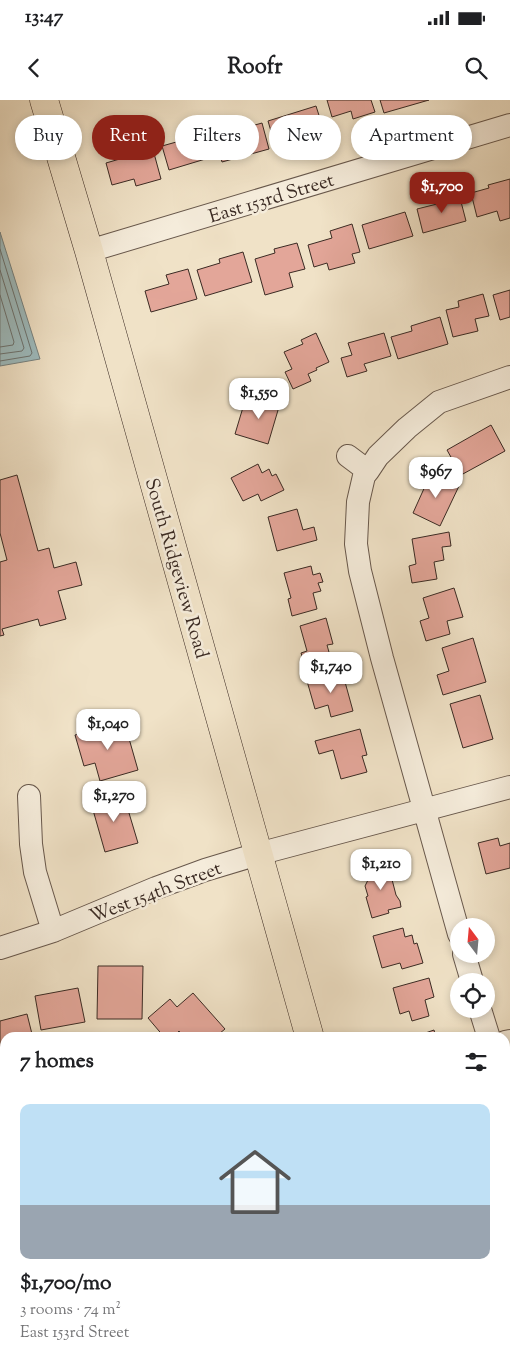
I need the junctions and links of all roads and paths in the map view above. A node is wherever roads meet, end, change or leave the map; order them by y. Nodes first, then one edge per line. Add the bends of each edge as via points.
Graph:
1 (44, 100) edge
2 (510, 125) edge
3 (89, 251) junction
4 (510, 376) edge
5 (348, 456) dead end
6 (368, 471) junction
7 (510, 787) edge
8 (28, 796) dead end
9 (424, 810) junction
10 (258, 854) junction
11 (454, 918) edge
12 (53, 931) junction
13 (0, 948) edge
14 (483, 1018) edge
15 (308, 1032) edge
16 (487, 1032) edge

1 - 3 main road, South Ridgeview Road
2 - 3 street, East 153rd Street
3 - 10 main road, South Ridgeview Road
4 - 6 street via 439,402 384,450
5 - 6 street
6 - 9 street via 358,502 356,544 360,571
7 - 9 street, West 154th Street
8 - 12 street via 35,872
9 - 10 street, West 154th Street
9 - 11 street
10 - 12 street, West 154th Street via 164,885
10 - 15 main road, South Ridgeview Road
12 - 13 street, West 154th Street
14 - 16 street

